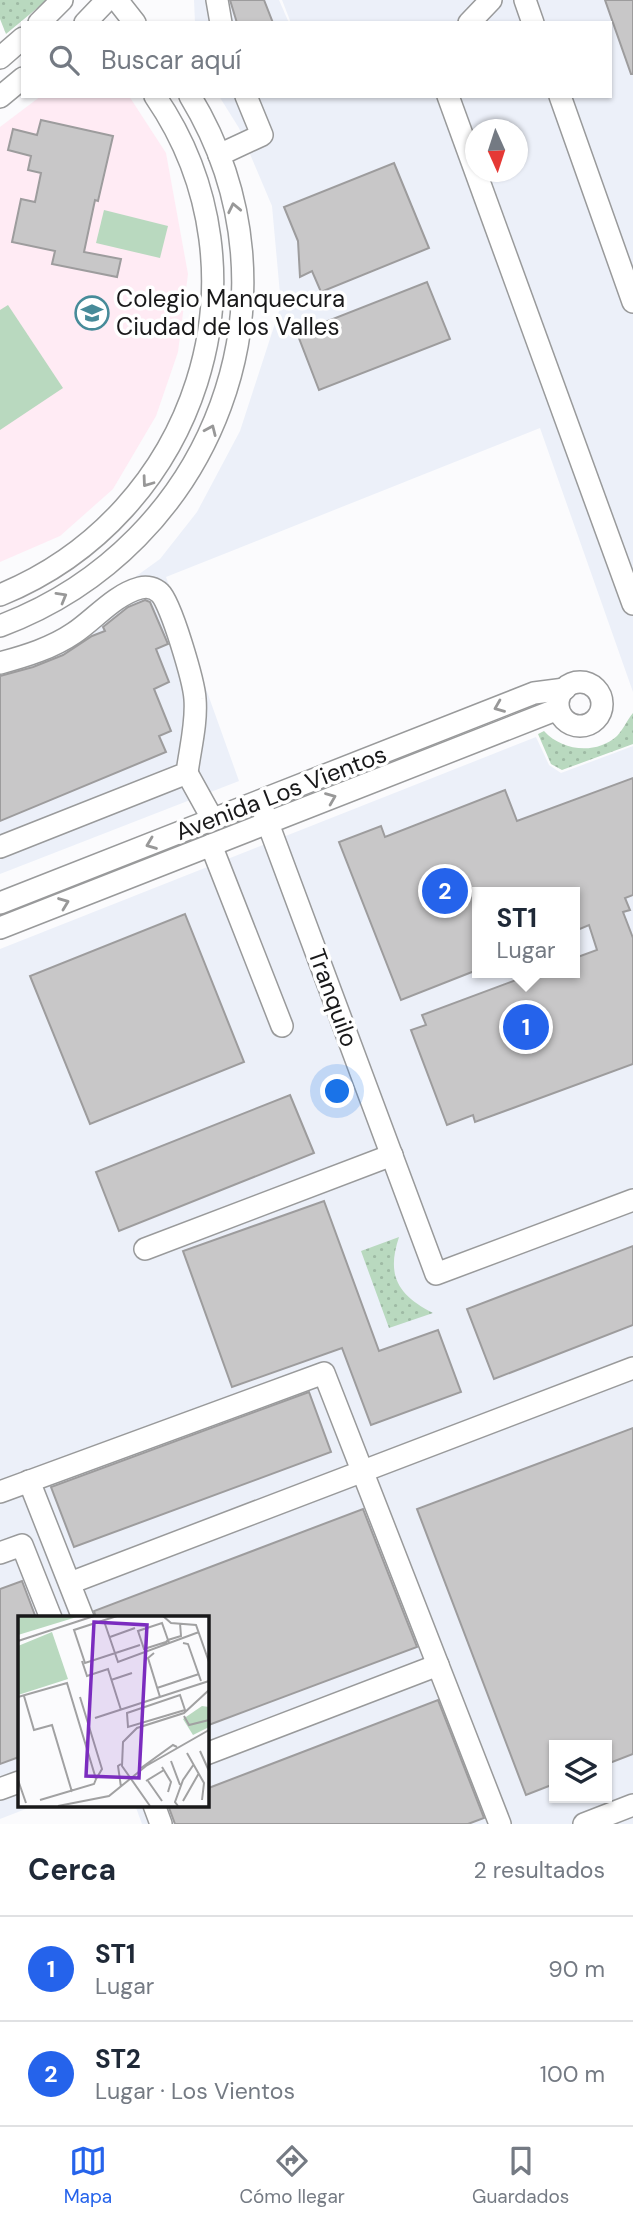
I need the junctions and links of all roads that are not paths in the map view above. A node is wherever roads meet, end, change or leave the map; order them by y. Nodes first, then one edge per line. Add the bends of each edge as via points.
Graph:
1 (62, 0) edge
2 (107, 0) edge
3 (117, 0) edge
4 (217, 0) edge
5 (491, 0) edge
6 (525, 0) edge
7 (89, 16) edge
8 (41, 21) edge
9 (133, 21) edge
10 (221, 21) edge
11 (471, 21) edge
12 (532, 21) edge
13 (21, 40) edge
14 (0, 58) edge
15 (21, 80) edge
16 (0, 97) edge
17 (156, 98) edge
18 (191, 98) edge
19 (247, 98) edge
20 (448, 98) edge
21 (561, 98) edge
22 (219, 155) junction
23 (633, 302) edge
24 (0, 595) edge
25 (633, 604) edge
26 (0, 626) edge
27 (0, 663) edge
28 (187, 773) junction
29 (260, 802) junction
30 (213, 820) junction
31 (268, 823) junction
32 (211, 845) junction
33 (0, 847) edge
34 (0, 903) edge
35 (0, 928) edge
36 (282, 1026) dead end
37 (392, 1155) junction
38 (633, 1200) edge
39 (145, 1249) dead end
40 (633, 1368) edge
41 (363, 1471) junction
42 (29, 1481) junction
43 (0, 1492) edge
44 (0, 1553) edge
45 (70, 1583) junction
46 (50, 1616) edge
47 (82, 1616) edge
48 (438, 1665) junction
49 (208, 1753) edge
50 (18, 1782) edge
51 (0, 1789) edge
52 (633, 1805) edge
53 (154, 1806) edge
54 (161, 1824) edge
55 (500, 1824) edge
56 (584, 1824) edge

1 - 8 street
2 - 7 street
3 - 9 street
4 - 10 street
5 - 11 street
6 - 12 street
13 - 14 street
15 - 16 street
17 -> 24 street via 187,156 209,234 212,308 199,378 171,446 125,509 74,555
18 - 22 street
19 - 22 street via 262,135
20 - 25 street
21 - 23 street
26 -> 22 street via 38,611 115,560 174,496 213,426 237,349 242,297 236,218
27 - 28 street via 58,642 138,589 156,590 164,598 194,686
28 - 30 street
28 - 33 street
29 - 30 street, Avenida Los Vientos
29 - 31 street, Tranquilo
31 -> 29 street, Avenida Los Vientos via 561,699 534,693
30 -> 34 street, Avenida Los Vientos
31 - 32 street, Avenida Los Vientos
31 - 37 street, Tranquilo
35 -> 32 street, Avenida Los Vientos
32 - 36 street
37 - 38 street, Tranquilo via 436,1274
37 - 39 street
40 - 41 street
41 - 42 street via 324,1373
41 - 45 street
41 - 48 street
42 - 43 street
42 - 45 street
44 - 46 street via 22,1545
45 - 47 street
48 - 49 street
48 - 55 street
50 - 51 street
52 - 56 street
53 - 54 street

